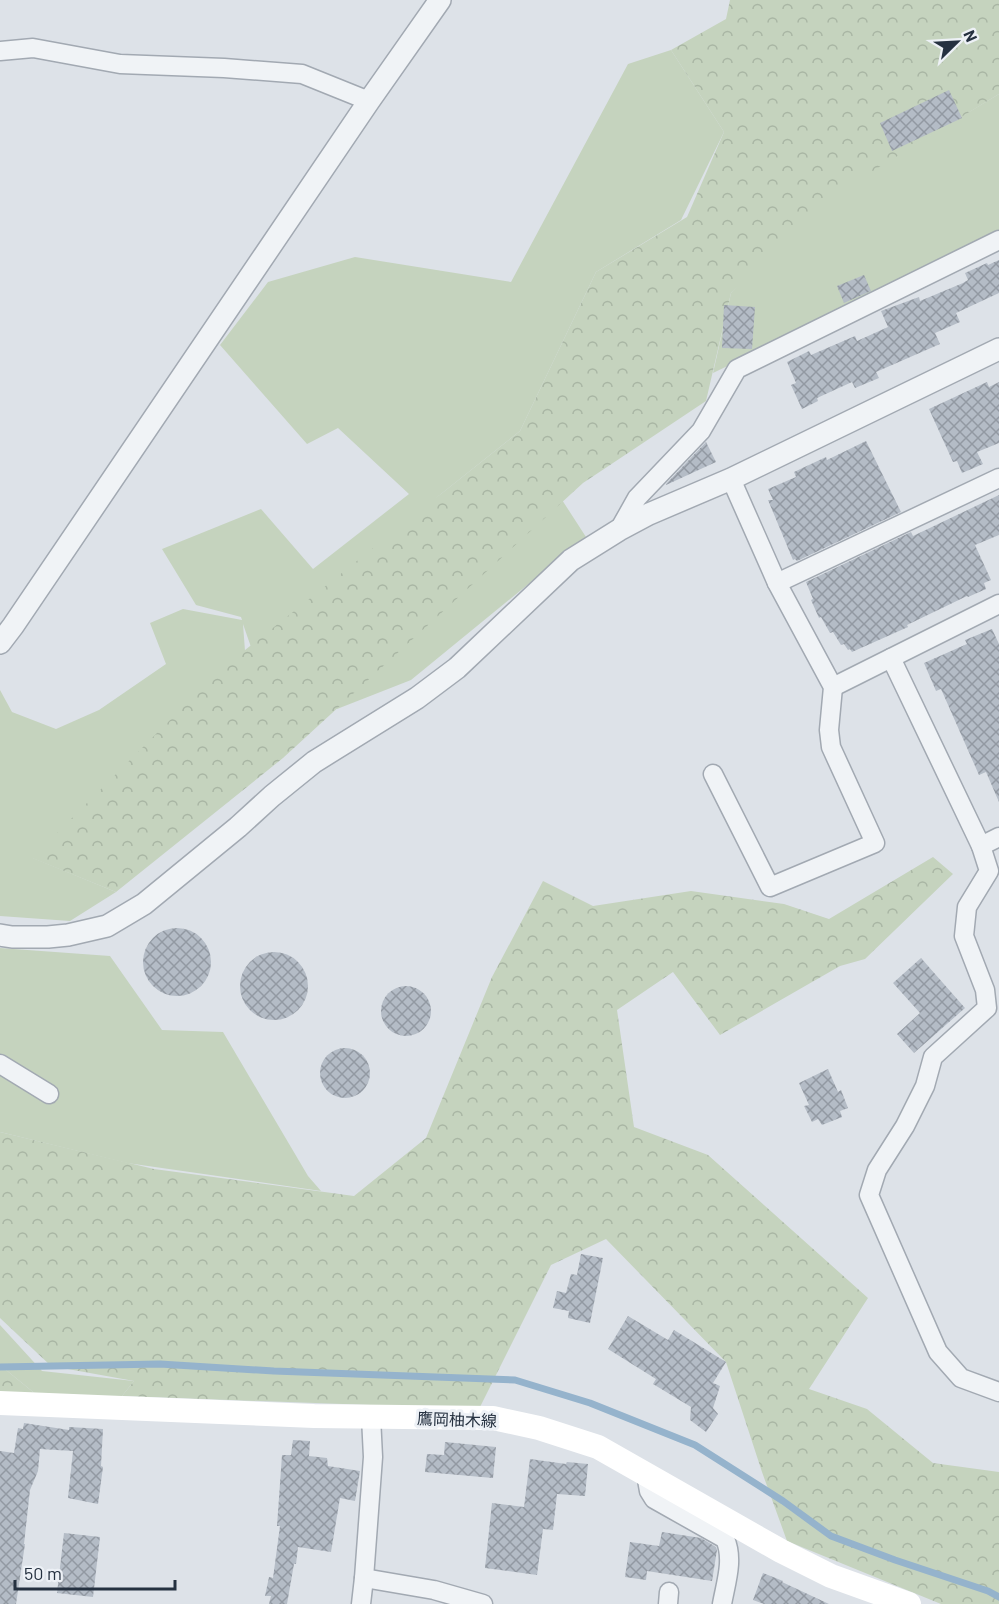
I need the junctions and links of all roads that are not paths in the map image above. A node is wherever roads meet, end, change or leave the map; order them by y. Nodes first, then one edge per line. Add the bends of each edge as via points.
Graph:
1 (440, 0) edge
2 (0, 51) edge
3 (369, 101) junction
4 (999, 240) edge
5 (999, 350) edge
6 (731, 478) junction
7 (999, 478) edge
8 (619, 530) junction
9 (777, 584) junction
10 (998, 609) edge
11 (0, 643) edge
12 (891, 658) junction
13 (833, 687) junction
14 (713, 774) dead end
15 (999, 837) edge
16 (981, 846) junction
17 (0, 934) edge
18 (993, 1006) edge
19 (0, 1064) edge
20 (48, 1094) dead end
21 (999, 1392) edge
22 (0, 1403) edge
23 (371, 1417) junction
24 (646, 1474) junction
25 (364, 1578) junction
26 (361, 1604) edge
27 (483, 1604) edge
28 (722, 1604) edge
29 (909, 1604) edge

1 - 3 street
2 - 3 street via 33,48 120,64 302,74
3 - 11 street
4 - 8 street via 737,369 701,431 637,498
5 - 6 street
6 - 8 street
6 - 9 street
7 - 9 street
8 - 17 street via 571,560 457,668 417,698 314,762 144,904 107,926 68,935
9 - 13 street
10 - 12 street
12 - 13 street
12 - 16 street
13 - 14 street via 831,747 875,843 771,887
15 - 16 street
16 - 18 street via 989,871 967,907 964,936
18 - 21 street via 933,1057 925,1086 877,1170 869,1195 938,1352 961,1378
19 - 20 street
22 - 23 main road, 鷹岡柚木線
23 - 24 main road, 鷹岡柚木線 via 493,1418 598,1447
23 - 25 street via 373,1457
24 - 28 street via 654,1499 725,1539 730,1549
24 - 29 main road, 鷹岡柚木線 via 831,1576
25 - 26 street
25 - 27 street via 435,1590

